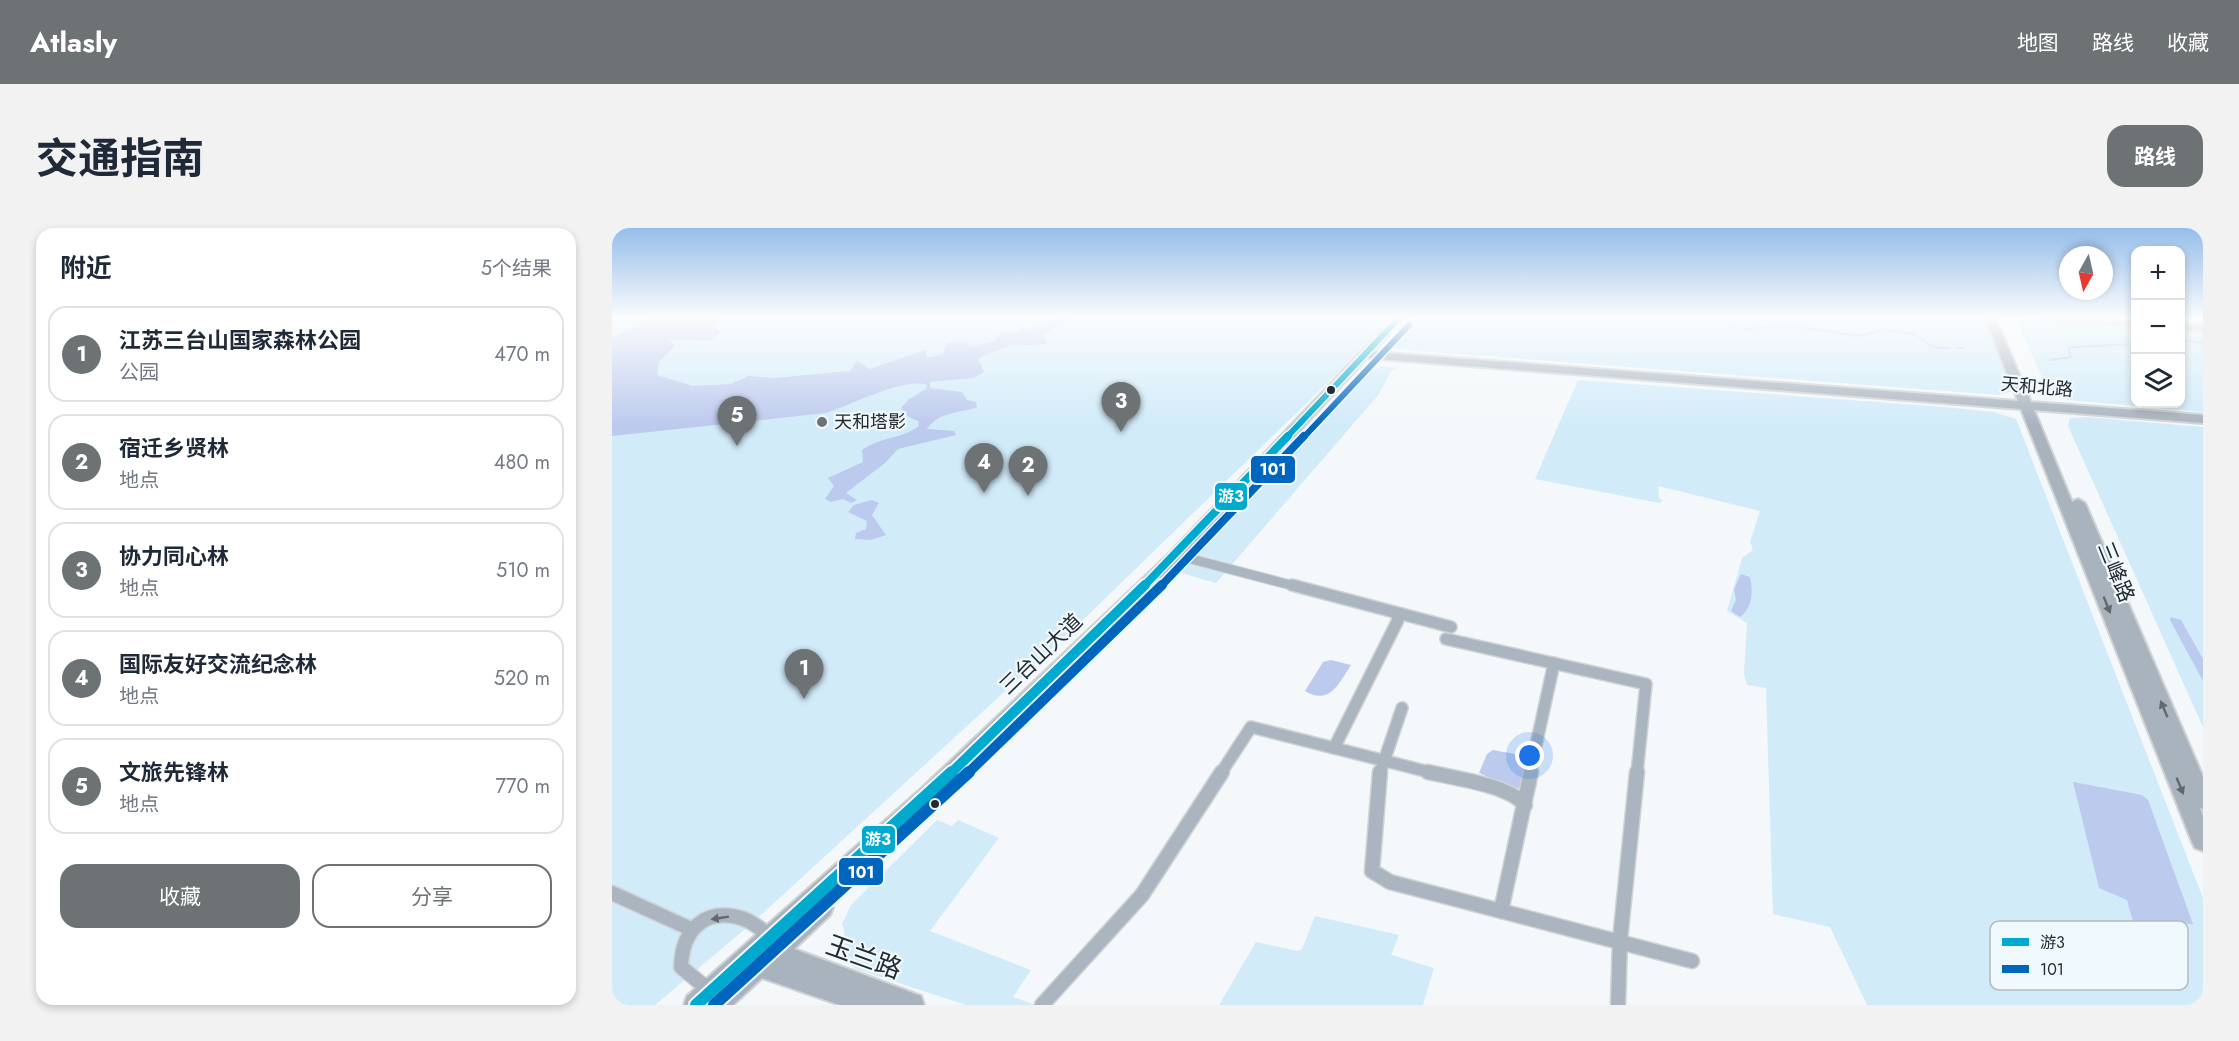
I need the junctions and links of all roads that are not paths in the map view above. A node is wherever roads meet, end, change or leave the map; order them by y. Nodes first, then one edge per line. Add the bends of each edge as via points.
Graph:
1 (1371, 353) edge
2 (1374, 353) edge
3 (1374, 353) edge
4 (2007, 353) edge
5 (2012, 353) edge
6 (1908, 395) junction
7 (2030, 403) junction
8 (2203, 417) edge
9 (2034, 422) junction
10 (1180, 556) junction
11 (1397, 615) junction
12 (1554, 663) junction
13 (1402, 708) dead end
14 (1334, 748) junction
15 (1383, 760) junction
16 (2203, 801) edge
17 (1525, 805) junction
18 (2203, 842) edge
19 (612, 893) edge
20 (1501, 911) junction
21 (691, 928) junction
22 (1620, 942) junction
23 (764, 952) junction
24 (1692, 961) dead end
25 (712, 999) edge
26 (696, 1005) edge
27 (875, 1005) edge
28 (912, 1005) edge
29 (1042, 1005) edge
30 (1618, 1005) edge

1 - 10 main road, 三台山大道
2 - 6 main road, 天和北路
3 - 7 main road, 天和北路
4 - 7 main road, 三峰路
5 - 7 main road, 三峰路
6 - 7 main road, 天和北路
6 - 9 main road via 1936,402 2007,408
7 - 8 main road, 天和北路
7 - 9 main road, 三峰路
16 -> 7 main road, 三峰路
9 -> 18 main road, 三峰路
10 - 11 street
10 - 23 main road, 三台山大道
11 - 12 street
11 - 14 street via 1398,620
12 - 17 street
12 - 22 street via 1646,684
13 - 15 street
14 - 15 street
14 - 29 street via 1251,727 1142,895
15 - 17 street via 1518,796
15 - 20 street via 1372,871 1390,882
17 - 20 street
19 - 21 street
20 - 22 street
23 -> 21 street, 玉兰路 via 745,919 714,918
21 - 25 street via 684,941 681,967
22 - 24 street
22 - 30 street
23 - 25 main road, 三台山大道
23 - 27 main road, 玉兰路
23 - 28 main road, 玉兰路
25 - 26 main road, 三台山大道

